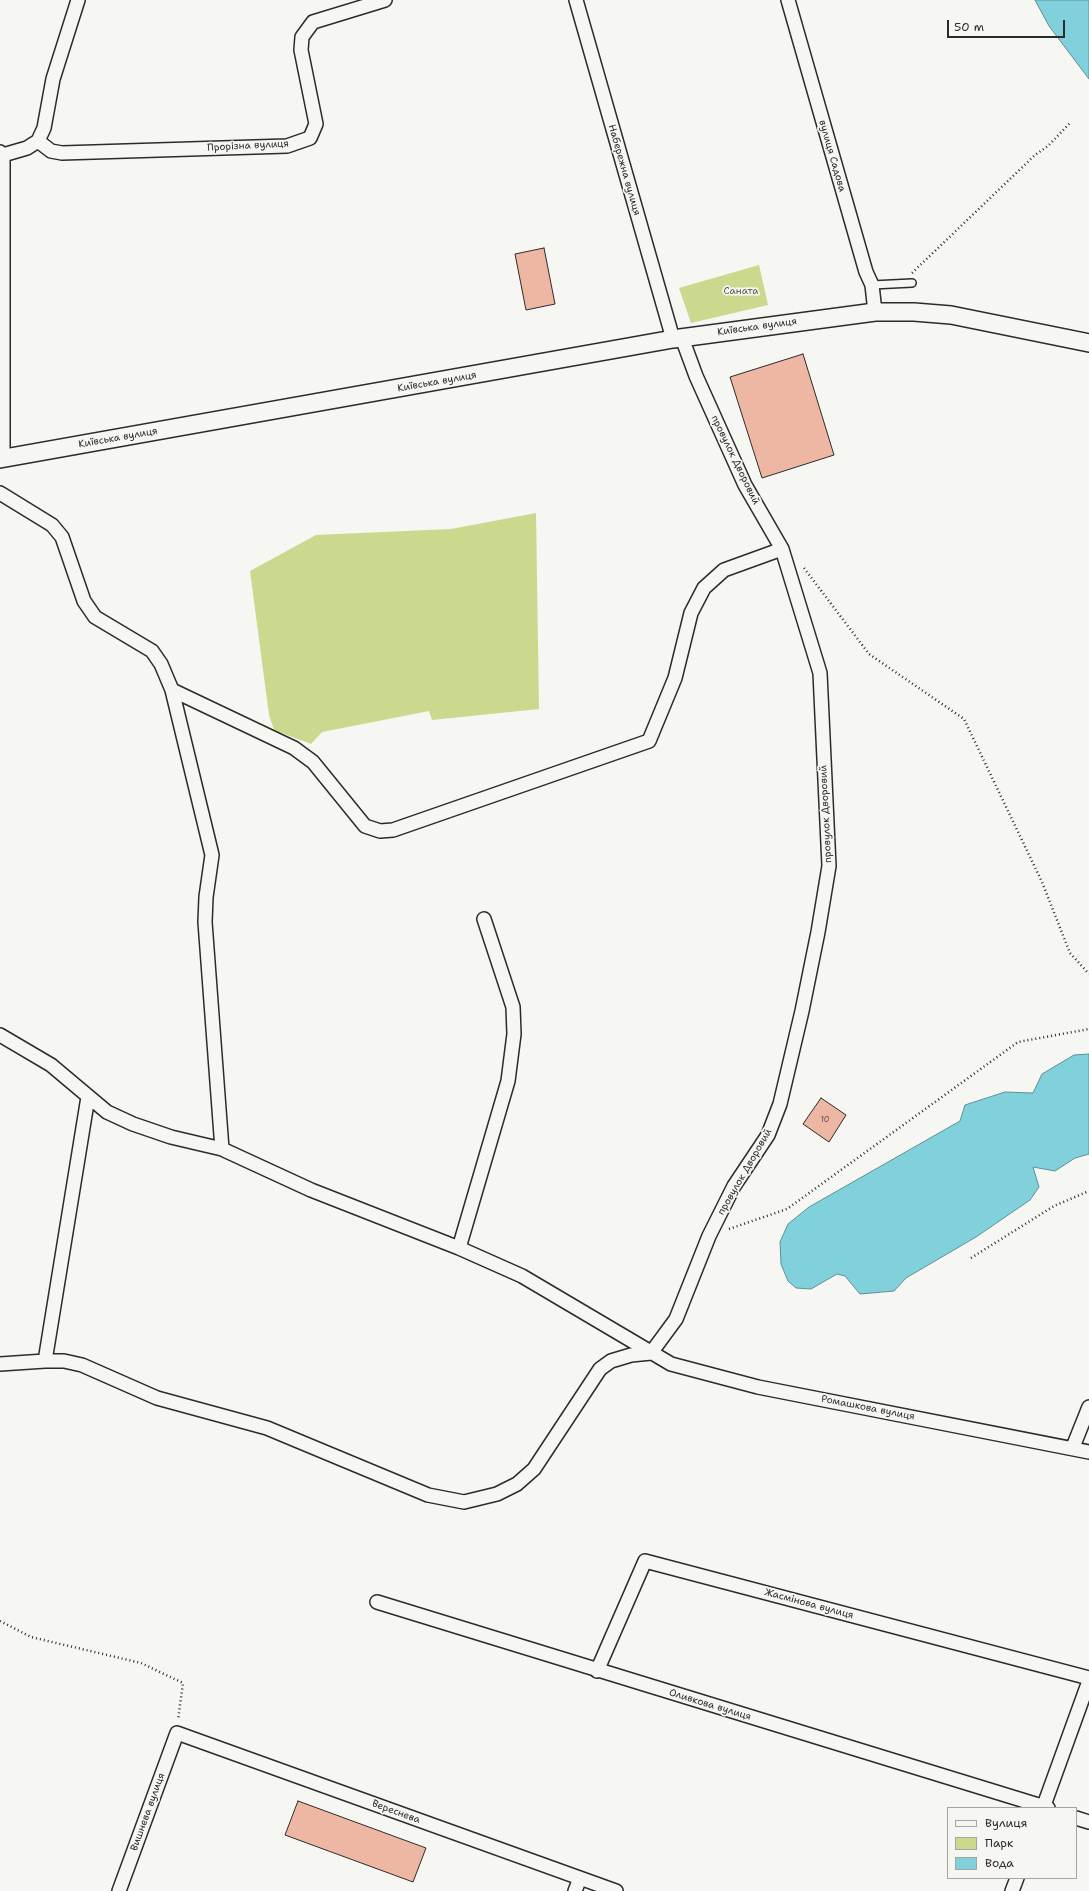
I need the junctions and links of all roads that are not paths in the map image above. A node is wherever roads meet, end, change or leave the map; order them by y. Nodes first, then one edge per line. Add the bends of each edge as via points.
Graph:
1 (78, 0) edge
2 (385, 0) edge
3 (576, 0) edge
4 (788, 0) edge
5 (38, 141) junction
6 (2, 154) edge
7 (912, 283) dead end
8 (872, 285) junction
9 (876, 312) junction
10 (678, 338) junction
11 (1089, 344) edge
12 (2, 459) edge
13 (0, 493) edge
14 (783, 552) junction
15 (172, 690) junction
16 (484, 919) dead end
17 (0, 1035) edge
18 (88, 1097) junction
19 (222, 1150) junction
20 (459, 1248) junction
21 (652, 1353) junction
22 (46, 1361) junction
23 (0, 1364) edge
24 (1089, 1407) edge
25 (1073, 1447) junction
26 (1089, 1452) edge
27 (377, 1602) dead end
28 (597, 1671) junction
29 (1089, 1678) edge
30 (1089, 1681) edge
31 (176, 1733) joint
32 (1045, 1807) edge
33 (1077, 1818) edge
34 (1089, 1822) edge
35 (580, 1878) junction
36 (1017, 1879) edge
37 (119, 1891) edge
38 (575, 1891) edge
39 (616, 1891) edge
40 (1012, 1891) edge

1 - 5 street via 53,79 44,128
2 - 5 street, Прорізна вулиця via 313,22 302,37 301,50 316,124 310,138 287,146 62,153 51,151
3 - 10 street, Набережна вулиця
4 - 8 street, вулиця Садова via 866,272
5 - 6 street via 27,148
6 - 12 street
7 - 8 lane
8 - 9 street, вулиця Садова
9 - 10 street, Київська вулиця
9 - 11 street, Київська вулиця via 951,315
10 - 12 street, Київська вулиця
10 - 14 street, провулок Дворовий via 745,485
13 - 15 street via 52,526 62,537 84,601 95,617 152,651 161,664
14 - 15 street via 724,570 704,588 691,613 675,678 650,741 393,830 380,831 365,826 313,762 294,748
14 - 21 street, провулок Дворовий via 820,673 829,866 805,997 780,1104 768,1135 734,1186 709,1236 676,1319
15 - 19 street via 212,855 206,896 206,922
16 - 20 street via 513,1007 514,1034 508,1081
17 - 18 street, Ромашкова вулиця via 51,1065
18 - 19 street, Ромашкова вулиця via 106,1112 133,1124
18 - 22 street
19 - 20 street, Ромашкова вулиця via 311,1190
20 - 21 street, Ромашкова вулиця via 522,1276
21 - 22 street via 631,1355 611,1361 600,1369 534,1469 517,1484 497,1494 464,1502 428,1495 267,1428 157,1398 82,1365
21 - 25 street, Ромашкова вулиця via 671,1364 758,1387
22 - 23 street
24 - 25 street
25 - 26 street, Ромашкова вулиця
27 - 28 street, Оливкова вулиця
28 - 29 street, Жасмінова вулиця via 645,1561
28 - 32 street, Оливкова вулиця
30 - 32 street
31 - 35 street, Вереснева
31 - 37 street, Вишнева вулиця
33 - 34 street
35 - 38 street
35 - 39 street, Вереснева
36 - 40 street

